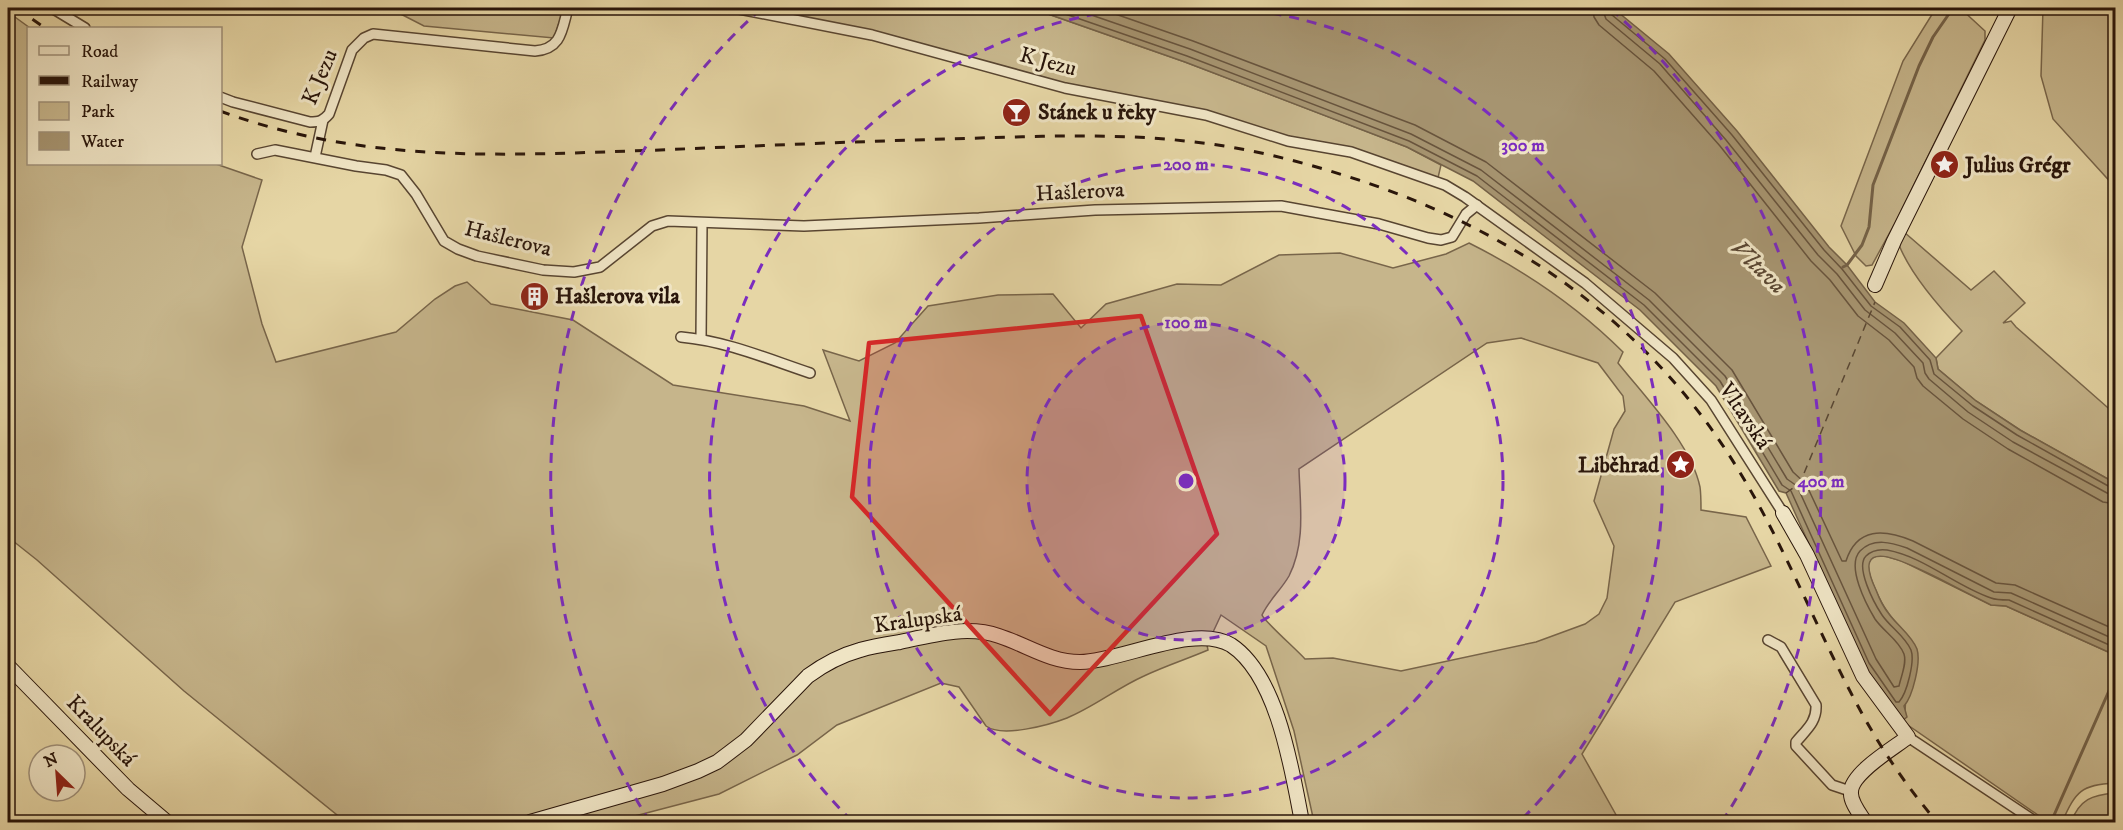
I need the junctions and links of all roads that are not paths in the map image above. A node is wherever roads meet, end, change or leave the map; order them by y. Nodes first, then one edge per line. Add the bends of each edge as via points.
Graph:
1 (52, 8) edge
2 (568, 8) edge
3 (734, 8) edge
4 (2010, 8) edge
5 (83, 27) edge
6 (222, 98) edge
7 (323, 120) junction
8 (1351, 152) joint
9 (257, 154) dead end
10 (315, 157) junction
11 (1477, 206) junction
12 (702, 224) junction
13 (1875, 285) dead end
14 (681, 337) dead end
15 (701, 339) junction
16 (810, 374) dead end
17 (1783, 513) joint
18 (1768, 640) dead end
19 (8, 666) edge
20 (1908, 737) junction
21 (1850, 791) junction
22 (167, 822) edge
23 (530, 822) edge
24 (1302, 822) edge
25 (1865, 822) edge
26 (2036, 822) edge

1 - 5 street
2 - 7 street, K Jezu via 558,40 545,50 373,34 364,38 352,50 329,114
3 - 8 street, K Jezu via 872,35 1065,88 1206,115 1288,141
4 - 13 street
6 - 7 street, K Jezu via 310,122
7 - 10 street
8 - 11 street, Vltavská via 1445,186
9 - 10 street, Hašlerova via 275,150
10 - 12 street, Hašlerova via 401,175 444,241 477,256 543,270 574,272 600,267 652,226 668,221
11 - 12 street, Hašlerova via 1466,214 1452,237 1441,240 1281,206 1095,210 804,226
11 - 17 street, Vltavská via 1585,283 1673,358 1711,400
12 - 15 street
14 - 15 street
15 - 16 street
17 - 20 street, Vltavská via 1863,675
18 - 21 street via 1781,647 1816,705 1816,715 1796,746 1832,785
19 - 22 street, Kralupská via 128,789
20 - 21 street via 1869,766
20 - 26 street
21 - 25 street
23 - 24 street, Kralupská via 663,784 717,762 746,740 808,676 859,650 965,631 998,635 1044,656 1069,662 1103,659 1191,638 1216,638 1231,645 1247,659 1268,695 1289,752

